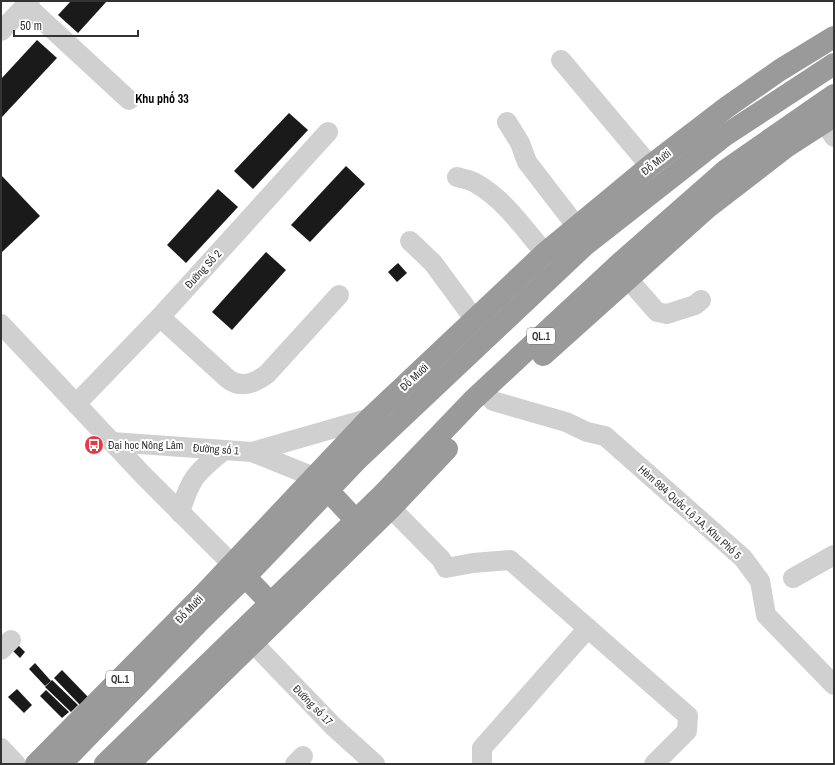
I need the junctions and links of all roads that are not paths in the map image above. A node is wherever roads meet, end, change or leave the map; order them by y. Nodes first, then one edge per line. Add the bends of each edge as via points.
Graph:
1 (28, 3) edge
2 (1, 31) edge
3 (834, 37) edge
4 (561, 60) dead end
5 (834, 64) edge
6 (834, 95) edge
7 (129, 100) dead end
8 (507, 122) dead end
9 (831, 125) edge
10 (328, 132) dead end
11 (650, 166) junction
12 (457, 177) dead end
13 (576, 226) junction
14 (410, 241) dead end
15 (544, 253) junction
16 (627, 278) junction
17 (339, 295) dead end
18 (701, 300) dead end
19 (160, 317) junction
20 (475, 320) junction
21 (1, 324) edge
22 (493, 401) junction
23 (76, 404) junction
24 (370, 418) junction
25 (112, 442) junction
26 (224, 450) junction
27 (252, 452) junction
28 (321, 484) junction
29 (385, 503) junction
30 (180, 513) junction
31 (361, 526) junction
32 (834, 555) edge
33 (233, 565) junction
34 (793, 578) dead end
35 (210, 600) junction
36 (277, 609) junction
37 (588, 628) junction
38 (247, 638) junction
39 (834, 685) edge
40 (1, 748) edge
41 (16, 764) edge
42 (36, 764) edge
43 (61, 764) edge
44 (105, 764) edge
45 (129, 764) edge
46 (375, 764) edge
47 (482, 764) edge
48 (654, 764) edge

1 - 2 street
1 - 7 street
3 - 11 highway, Đỗ Mười / QL.1 via 727,107
4 - 11 street
5 - 28 highway, Đỗ Mười / QL.1 via 724,136 585,245 358,459
6 - 29 highway, QL.1 via 726,170 619,264 473,400
8 - 13 street via 520,143 527,162
9 - 16 highway, QL.1 via 748,175
10 - 19 street, Đường Số 2
11 - 13 highway, Đỗ Mười / QL.1
12 - 15 street via 476,183 489,192 510,212
13 - 15 highway, Đỗ Mười / QL.1
14 - 20 street via 433,263
15 - 20 highway, Đỗ Mười / QL.1
16 - 18 street via 658,312 667,314 695,305
16 - 22 highway, QL.1
17 - 19 street via 267,374 256,382 242,385 234,384
19 - 23 street, Đường Số 2
20 - 24 highway, Đỗ Mười / QL.1
21 - 23 street
22 - 29 highway, QL.1
22 - 39 street, Hẻm 984 Quốc Lộ 1A, Khu Phố 5 via 605,436 743,558 760,581 766,615
23 - 25 street
24 - 27 street
24 - 28 highway, Đỗ Mười / QL.1
25 - 26 street, Đường số 1
25 - 30 street
26 - 27 street, Đường số 1
26 - 30 street via 199,470 187,489
27 - 28 street, Đường số 1
28 - 31 highway
28 - 33 highway, Đỗ Mười / QL.1
29 - 31 highway, QL.1
29 - 37 street via 441,559 446,568 510,560
30 - 33 street
31 - 36 highway, QL.1
32 - 34 street
33 - 35 highway, Đỗ Mười / QL.1
33 - 35 street
33 - 36 highway
35 - 38 highway
35 - 42 highway, Đỗ Mười / QL.1
35 - 43 highway, Đỗ Mười / QL.1
36 - 38 highway, QL.1
37 - 47 street via 482,748
37 - 48 street via 688,716 687,730
38 - 44 highway, QL.1
38 - 45 highway, QL.1
38 - 46 street, Đường số 17 via 334,727
40 - 41 street

